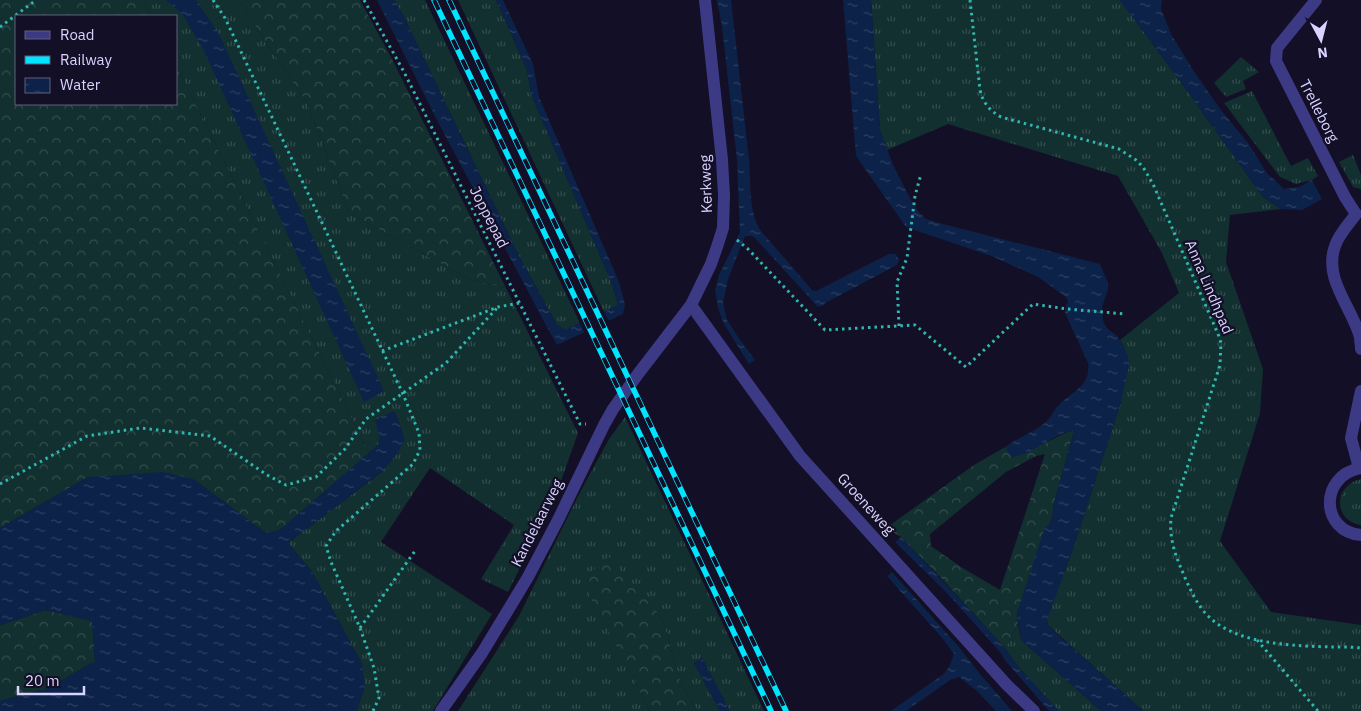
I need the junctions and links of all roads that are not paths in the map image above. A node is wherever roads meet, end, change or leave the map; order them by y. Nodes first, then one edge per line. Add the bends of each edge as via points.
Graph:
1 (705, 0) edge
2 (1316, 0) edge
3 (1359, 215) edge
4 (691, 305) junction
5 (657, 349) joint
6 (1361, 349) edge
7 (1361, 391) edge
8 (1360, 468) edge
9 (1361, 535) edge
10 (441, 711) edge
11 (1034, 711) edge

1 - 4 street, Kerkweg via 722,160 723,228 711,264
2 - 3 street, Trelleborg via 1277,48 1276,61 1345,197
3 - 6 street via 1334,246 1332,266 1335,282 1360,337
4 - 5 street, Kerkweg
4 - 11 street, Groeneweg via 800,456
5 - 10 street, Kandelaarweg via 604,425 528,577 482,653
7 - 8 street via 1351,438
8 - 9 street via 1344,474 1334,485 1330,510 1335,521 1346,531

